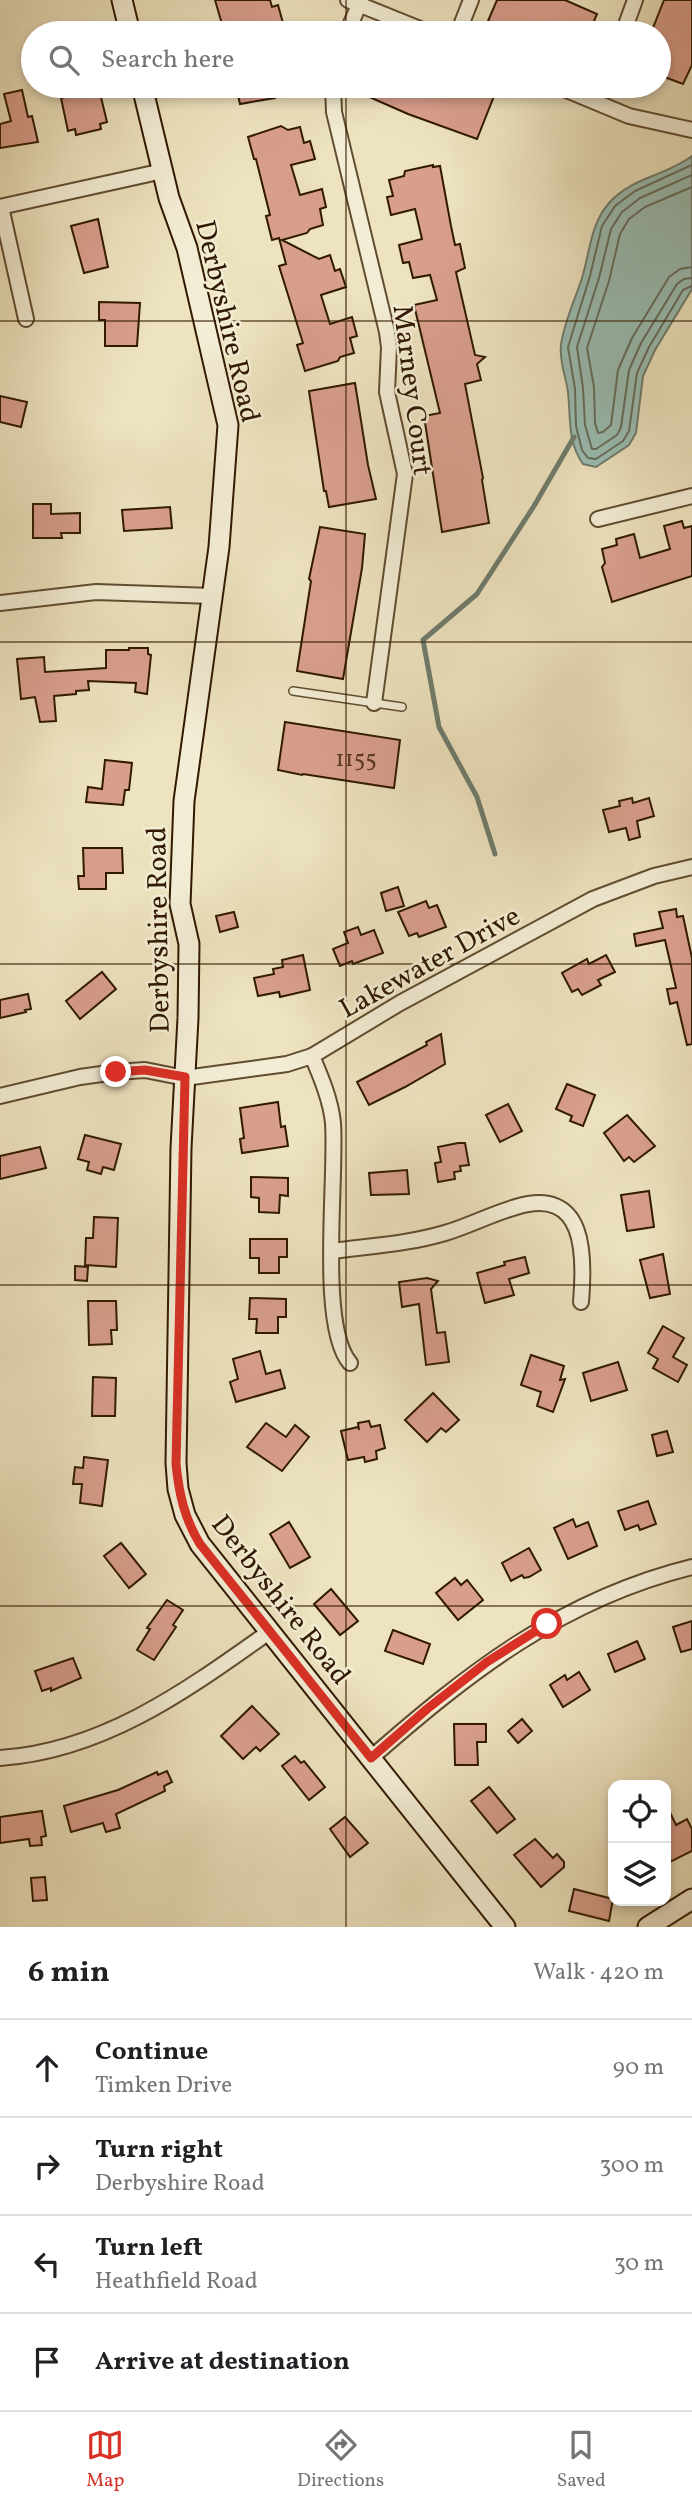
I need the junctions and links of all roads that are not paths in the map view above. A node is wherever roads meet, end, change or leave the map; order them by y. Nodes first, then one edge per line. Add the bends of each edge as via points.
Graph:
1 (122, 0) edge
2 (471, 0) edge
3 (636, 0) edge
4 (356, 1) edge
5 (127, 21) edge
6 (350, 21) edge
7 (402, 21) edge
8 (463, 21) edge
9 (628, 21) edge
10 (145, 98) edge
11 (334, 98) edge
12 (586, 98) edge
13 (598, 98) edge
14 (596, 102) junction
15 (692, 130) edge
16 (163, 171) junction
17 (1, 207) edge
18 (26, 319) dead end
19 (692, 496) edge
20 (598, 519) dead end
21 (213, 596) junction
22 (0, 603) edge
23 (293, 691) dead end
24 (374, 703) junction
25 (402, 707) dead end
26 (692, 867) edge
27 (312, 1056) junction
28 (185, 1077) junction
29 (0, 1096) edge
30 (333, 1251) junction
31 (581, 1302) dead end
32 (351, 1363) dead end
33 (692, 1567) edge
34 (269, 1632) junction
35 (0, 1758) edge
36 (371, 1758) junction
37 (692, 1899) edge
38 (505, 1927) edge
39 (648, 1927) edge

1 - 5 street
2 - 8 street
3 - 9 street
4 - 6 street
4 - 7 street
10 - 16 street, Derbyshire Road
11 - 24 street, Marney Court via 387,331 387,392 405,474
12 - 14 street
13 - 14 street
14 - 15 street via 629,116
16 - 17 street
16 - 21 street, Derbyshire Road via 187,248 228,425
17 - 18 street
19 - 20 street
21 - 22 street via 96,592
21 - 28 street, Derbyshire Road via 188,765 180,857 180,904 189,944
23 - 24 lane
24 - 25 lane
26 - 27 street, Lakewater Drive via 593,899
27 - 28 street, Lakewater Drive via 287,1064
27 - 30 street via 333,1121
28 - 29 street, Lakewater Drive via 145,1070 116,1072
28 - 34 street, Derbyshire Road via 177,1317 178,1489 200,1544
30 - 31 street via 444,1234 517,1206 546,1204 565,1213 581,1237
30 - 32 street via 336,1331 341,1350
33 - 36 street via 600,1599 547,1624 487,1662
34 - 35 street via 127,1724 62,1747
34 - 36 street, Derbyshire Road
36 - 38 street, Derbyshire Road
37 - 39 street

